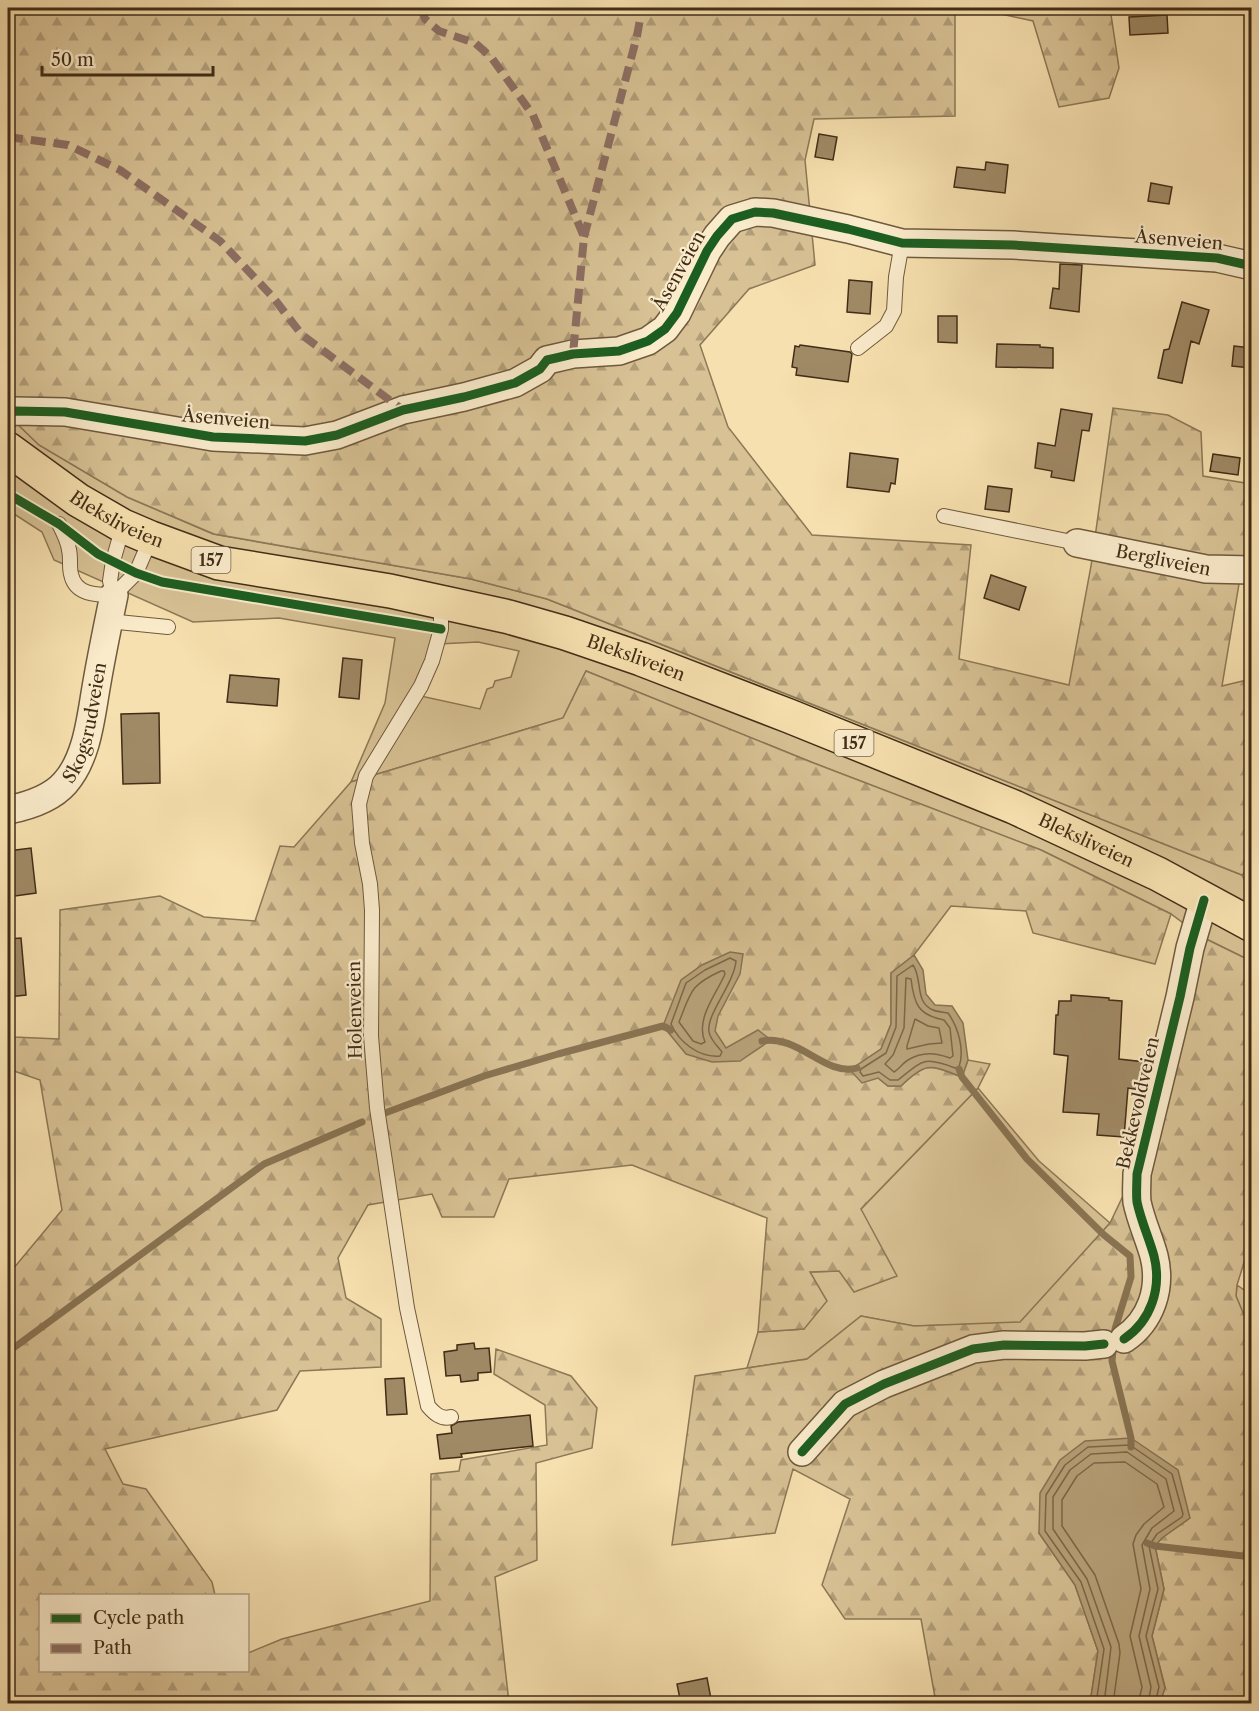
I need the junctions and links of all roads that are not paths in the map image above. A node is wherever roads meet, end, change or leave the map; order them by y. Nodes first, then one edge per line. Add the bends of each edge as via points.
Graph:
1 (902, 243) junction
2 (1251, 266) edge
3 (858, 348) dead end
4 (8, 413) edge
5 (8, 449) edge
6 (944, 516) dead end
7 (59, 524) dead end
8 (137, 532) junction
9 (1077, 543) joint
10 (1251, 570) edge
11 (441, 601) junction
12 (111, 608) junction
13 (168, 627) dead end
14 (8, 810) edge
15 (1204, 900) junction
16 (1251, 925) edge
17 (451, 1417) dead end
18 (802, 1452) dead end

1 - 2 street, Åsenveien via 1172,255 1217,258
1 - 3 lane via 894,311 886,326
1 - 4 street, Åsenveien via 773,213 741,215 717,236 677,313 665,329 648,341 619,351 547,360 540,369 515,383 403,410 337,435 305,441 213,437 65,411
5 - 8 main road, Bleksliveien / 157 via 78,500
6 - 9 lane
7 - 12 lane via 67,540 75,587 97,595
8 - 11 main road, Bleksliveien / 157 via 219,563
8 - 12 lane via 136,573
8 - 12 lane, Skogsrudveien via 113,561
9 - 10 street, Bergliveien via 1206,569
11 - 15 main road, Bleksliveien / 157 via 565,633 789,716 1024,811 1112,851
11 - 17 lane, Holenveien via 441,629 432,661 366,776 359,804 372,910 371,1036 377,1108 406,1308 428,1406 436,1415
12 - 13 lane
12 - 14 street, Skogsrudveien via 81,757 65,783 48,797
15 - 16 main road, Bleksliveien / 157
15 - 18 street, Bekkevoldveien via 1137,1174 1137,1202 1154,1256 1157,1282 1146,1317 1114,1342 973,1349 845,1404

